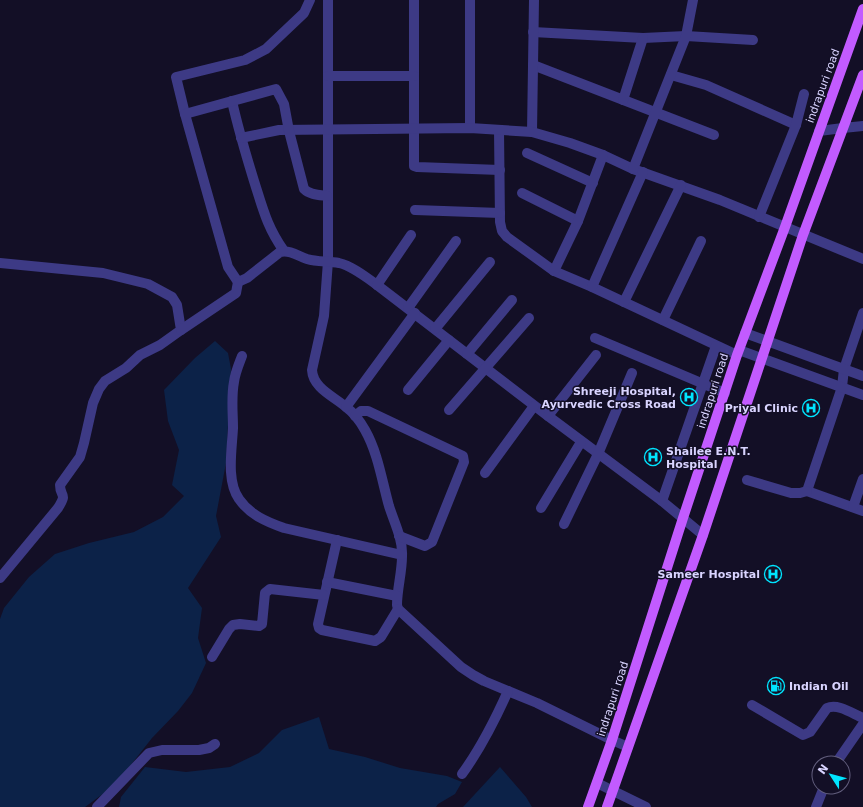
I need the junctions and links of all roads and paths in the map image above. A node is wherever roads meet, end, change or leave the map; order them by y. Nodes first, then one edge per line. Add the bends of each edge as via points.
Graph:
1 (310, 0) edge
2 (328, 0) edge
3 (414, 0) edge
4 (470, 0) edge
5 (534, 0) edge
6 (693, 0) edge
7 (863, 10) edge
8 (534, 32) junction
9 (686, 36) junction
10 (643, 38) junction
11 (753, 40) dead end
12 (533, 65) junction
13 (671, 75) junction
14 (863, 75) edge
15 (328, 76) junction
16 (414, 76) junction
17 (804, 94) dead end
18 (623, 100) junction
19 (232, 101) junction
20 (656, 112) junction
21 (185, 114) junction
22 (796, 125) junction
23 (863, 126) edge
24 (470, 128) junction
25 (843, 128) junction
26 (328, 130) junction
27 (414, 130) junction
28 (499, 130) junction
29 (289, 131) junction
30 (532, 132) junction
31 (819, 132) junction
32 (714, 135) dead end
33 (241, 138) junction
34 (527, 153) dead end
35 (603, 155) junction
36 (500, 170) junction
37 (638, 170) junction
38 (593, 183) junction
39 (681, 185) junction
40 (522, 193) dead end
41 (328, 196) junction
42 (415, 210) dead end
43 (500, 213) junction
44 (759, 216) junction
45 (578, 221) junction
46 (785, 227) junction
47 (411, 235) dead end
48 (803, 235) junction
49 (456, 241) dead end
50 (701, 241) dead end
51 (284, 251) junction
52 (863, 259) edge
53 (328, 261) junction
54 (490, 262) dead end
55 (0, 263) edge
56 (554, 271) junction
57 (238, 282) junction
58 (377, 285) junction
59 (592, 287) junction
60 (512, 300) dead end
61 (624, 302) junction
62 (411, 311) junction
63 (529, 318) dead end
64 (862, 319) edge
65 (663, 320) junction
66 (181, 330) junction
67 (435, 330) junction
68 (745, 333) junction
69 (596, 338) dead end
70 (449, 340) junction
71 (768, 341) junction
72 (716, 346) junction
73 (738, 352) junction
74 (467, 354) junction
75 (596, 355) dead end
76 (242, 356) dead end
77 (762, 358) junction
78 (485, 368) junction
79 (844, 369) junction
80 (632, 374) dead end
81 (863, 376) edge
82 (703, 384) junction
83 (842, 387) junction
84 (408, 390) dead end
85 (725, 393) junction
86 (863, 395) edge
87 (534, 406) junction
88 (346, 407) junction
89 (449, 410) dead end
90 (355, 416) junction
91 (548, 416) junction
92 (581, 442) junction
93 (598, 454) junction
94 (485, 473) dead end
95 (863, 479) edge
96 (747, 480) dead end
97 (807, 491) junction
98 (662, 501) junction
99 (853, 507) junction
100 (541, 508) dead end
101 (863, 511) edge
102 (683, 518) junction
103 (564, 524) dead end
104 (703, 535) junction
105 (399, 536) junction
106 (337, 540) junction
107 (402, 555) junction
108 (0, 578) edge
109 (328, 582) junction
110 (324, 595) junction
111 (397, 596) junction
112 (398, 609) junction
113 (212, 658) dead end
114 (508, 691) junction
115 (752, 706) dead end
116 (863, 718) edge
117 (863, 724) edge
118 (612, 740) junction
119 (215, 744) dead end
120 (628, 746) junction
121 (842, 755) edge
122 (462, 774) dead end
123 (597, 783) junction
124 (613, 791) junction
125 (821, 795) edge
126 (636, 804) edge
127 (98, 805) edge
128 (588, 807) edge
129 (607, 807) edge
130 (646, 807) edge
131 (816, 807) edge

1 - 21 street via 304,13 266,49 245,60 176,77
2 - 15 street
3 - 16 street
4 - 24 street
5 - 8 street
6 - 9 street
7 - 31 main road, indrapuri road
8 - 10 street
8 - 12 street
9 - 10 street
9 - 11 street
9 - 13 street
10 - 18 street
12 - 18 street
12 - 30 street
13 - 20 street
13 - 22 street via 706,85
14 - 25 main road
15 - 16 street
15 - 26 street
16 - 27 street
17 - 22 street
18 - 20 street
19 - 21 street
19 - 29 street via 276,89 284,104
19 - 33 street
20 - 32 street
20 - 37 street
21 - 57 street via 228,268
22 - 44 street
23 - 25 street
24 - 27 street
24 - 28 street
25 - 31 street
25 - 48 main road
26 - 27 street
26 - 29 street
26 - 41 street
27 - 36 street via 414,166
28 - 30 street
28 - 36 street
29 - 33 street via 279,130
29 - 41 street via 304,188 312,194
30 - 35 street
31 - 46 main road, indrapuri road
33 - 51 street via 267,223
34 - 38 street
35 - 37 street
35 - 38 street
36 - 43 street
37 - 39 street
37 - 59 street
38 - 45 street
39 - 44 street
39 - 61 street
40 - 45 street
41 - 53 street
42 - 43 street
43 - 56 street via 502,231 507,237
44 - 46 street
45 - 56 street
46 - 48 street
46 - 68 main road, indrapuri road
47 - 58 street
48 - 52 street
48 - 71 main road
49 - 62 street
50 - 65 street
51 - 53 street via 307,259
51 - 57 street
53 - 58 street via 349,267
53 - 88 street via 324,316 312,376 317,385
54 - 67 street
55 - 66 street via 103,273 148,284 172,297 177,305
56 - 59 street
57 - 66 street via 236,293
58 - 62 street
59 - 61 street
60 - 74 street
61 - 65 street
62 - 67 street
62 - 88 street
63 - 78 street
64 - 79 street
65 - 72 street
66 - 108 street via 140,355 126,368 105,381 99,389 93,403 80,457 60,485 64,500
67 - 70 street
68 - 71 street
68 - 73 main road, indrapuri road
69 - 82 street
70 - 74 street
70 - 84 street
71 - 77 main road
71 - 79 street
72 - 73 street
72 - 82 street
73 - 77 street
73 - 85 main road, indrapuri road
74 - 78 street
75 - 91 street
76 - 106 street via 234,382 230,455 232,482 238,498 246,508 268,522
77 - 83 street
77 - 104 main road
78 - 87 street
78 - 89 street
79 - 81 street
79 - 83 street
80 - 93 street
82 - 85 street
82 - 98 street
83 - 86 street
83 - 97 street
85 - 102 main road, indrapuri road
87 - 91 street
87 - 94 street
88 - 90 street
90 - 105 street via 374,451
90 - 105 street via 361,411 368,411 464,458 432,542 425,546
91 - 92 street
92 - 93 street
92 - 100 street
93 - 98 street
93 - 103 street
95 - 99 street
96 - 97 street via 796,494
97 - 99 street
98 - 102 street
99 - 101 street
102 - 104 street
102 - 118 main road, indrapuri road
104 - 120 main road
105 - 107 street
106 - 107 street
106 - 109 street
107 - 111 street
109 - 110 street
109 - 111 street
110 - 112 street via 319,628 375,641
110 - 113 street via 268,590 265,594 262,624 233,625
111 - 112 street
112 - 114 street via 462,667 484,681
114 - 118 street
114 - 122 street via 482,745
115 - 116 street via 804,735 810,732 827,708 832,706
117 - 121 street
118 - 120 street
118 - 123 main road, indrapuri road
119 - 127 street via 199,750 162,750 149,753
120 - 124 main road
123 - 124 street
123 - 128 main road, indrapuri road
124 - 126 street
124 - 129 main road
125 - 131 street
126 - 130 street

